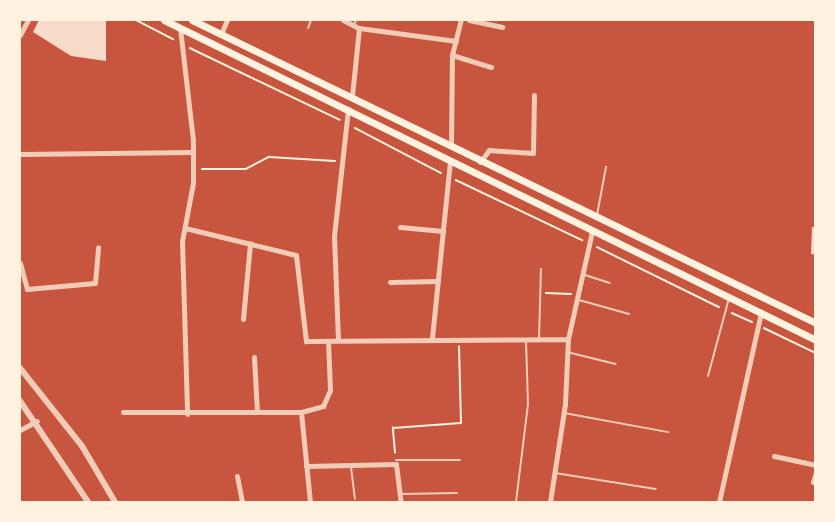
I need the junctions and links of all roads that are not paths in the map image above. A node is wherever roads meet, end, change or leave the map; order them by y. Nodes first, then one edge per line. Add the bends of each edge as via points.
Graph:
1 (28, 20) edge
2 (164, 20) edge
3 (192, 20) edge
4 (227, 20) edge
5 (311, 20) edge
6 (344, 20) edge
7 (461, 20) edge
8 (469, 20) edge
9 (356, 24) edge
10 (502, 27) dead end
11 (180, 28) junction
12 (308, 28) dead end
13 (221, 34) junction
14 (20, 35) edge
15 (456, 40) junction
16 (452, 55) junction
17 (491, 67) dead end
18 (534, 95) dead end
19 (352, 96) junction
20 (348, 108) junction
21 (451, 146) junction
22 (193, 152) junction
23 (20, 154) edge
24 (450, 160) junction
25 (480, 162) junction
26 (606, 167) dead end
27 (596, 218) junction
28 (400, 227) dead end
29 (185, 228) junction
30 (443, 231) junction
31 (592, 232) junction
32 (250, 243) junction
33 (98, 247) dead end
34 (20, 263) edge
35 (541, 269) dead end
36 (582, 274) junction
37 (438, 281) junction
38 (390, 282) dead end
39 (610, 283) dead end
40 (577, 296) junction
41 (729, 298) junction
42 (761, 312) junction
43 (629, 314) dead end
44 (243, 319) dead end
45 (816, 323) edge
46 (432, 338) junction
47 (526, 339) junction
48 (539, 339) junction
49 (568, 339) junction
50 (338, 340) junction
51 (816, 340) edge
52 (328, 341) junction
53 (567, 352) junction
54 (254, 357) dead end
55 (616, 364) dead end
56 (20, 368) edge
57 (708, 375) dead end
58 (20, 401) edge
59 (301, 411) junction
60 (123, 412) dead end
61 (256, 412) junction
62 (564, 413) junction
63 (187, 414) junction
64 (37, 421) junction
65 (20, 430) edge
66 (668, 432) dead end
67 (774, 456) dead end
68 (460, 460) dead end
69 (396, 462) junction
70 (816, 465) edge
71 (306, 466) junction
72 (351, 467) junction
73 (816, 472) edge
74 (555, 473) junction
75 (237, 476) dead end
76 (813, 482) dead end
77 (656, 489) dead end
78 (457, 493) dead end
79 (400, 494) junction
80 (354, 499) dead end
81 (88, 502) edge
82 (115, 502) edge
83 (242, 502) edge
84 (310, 502) edge
85 (401, 502) edge
86 (516, 502) edge
87 (550, 502) edge
88 (719, 502) edge

1 - 14 street
2 - 11 main road
3 - 13 main road
4 - 13 street
5 - 12 lane
6 - 9 street
7 - 15 street
8 - 10 street
9 - 15 street
9 - 19 street
11 - 20 main road
11 - 22 street
13 - 19 main road
15 - 16 street
16 - 17 street
16 - 21 street
18 - 25 street via 533,153 489,150
19 - 21 main road
20 - 24 main road
20 - 50 street via 339,161 334,236
21 - 25 main road
22 - 23 street
22 - 29 street
24 - 30 street
24 - 31 main road
25 - 27 main road
26 - 27 lane
27 - 45 main road
28 - 30 street
29 - 32 street
29 - 63 street
30 - 37 street
31 - 36 street
31 - 41 main road
32 - 44 street
32 - 52 street via 296,255 306,341
33 - 34 street via 95,283 27,289
35 - 48 lane
36 - 39 lane
36 - 40 street
37 - 38 street
37 - 46 street
40 - 43 lane
40 - 49 street
41 - 42 main road
41 - 57 lane
42 - 51 main road
42 - 88 street
46 - 47 street
46 - 50 street
47 - 48 street
47 - 86 lane via 528,404
48 - 49 street
49 - 53 street
50 - 52 street
52 - 59 street via 328,402
53 - 55 lane
53 - 62 street
54 - 61 street
56 - 82 street via 82,446
58 - 64 street
59 - 61 street
59 - 71 street
60 - 63 street
61 - 63 street
62 - 66 lane
62 - 74 street
64 - 65 street
64 - 81 street
67 - 70 street
68 - 69 lane
69 - 72 street
69 - 79 street
71 - 72 street
71 - 84 street
72 - 80 lane
73 - 76 street
74 - 77 lane
74 - 87 street
75 - 83 street
78 - 79 lane
79 - 85 street

